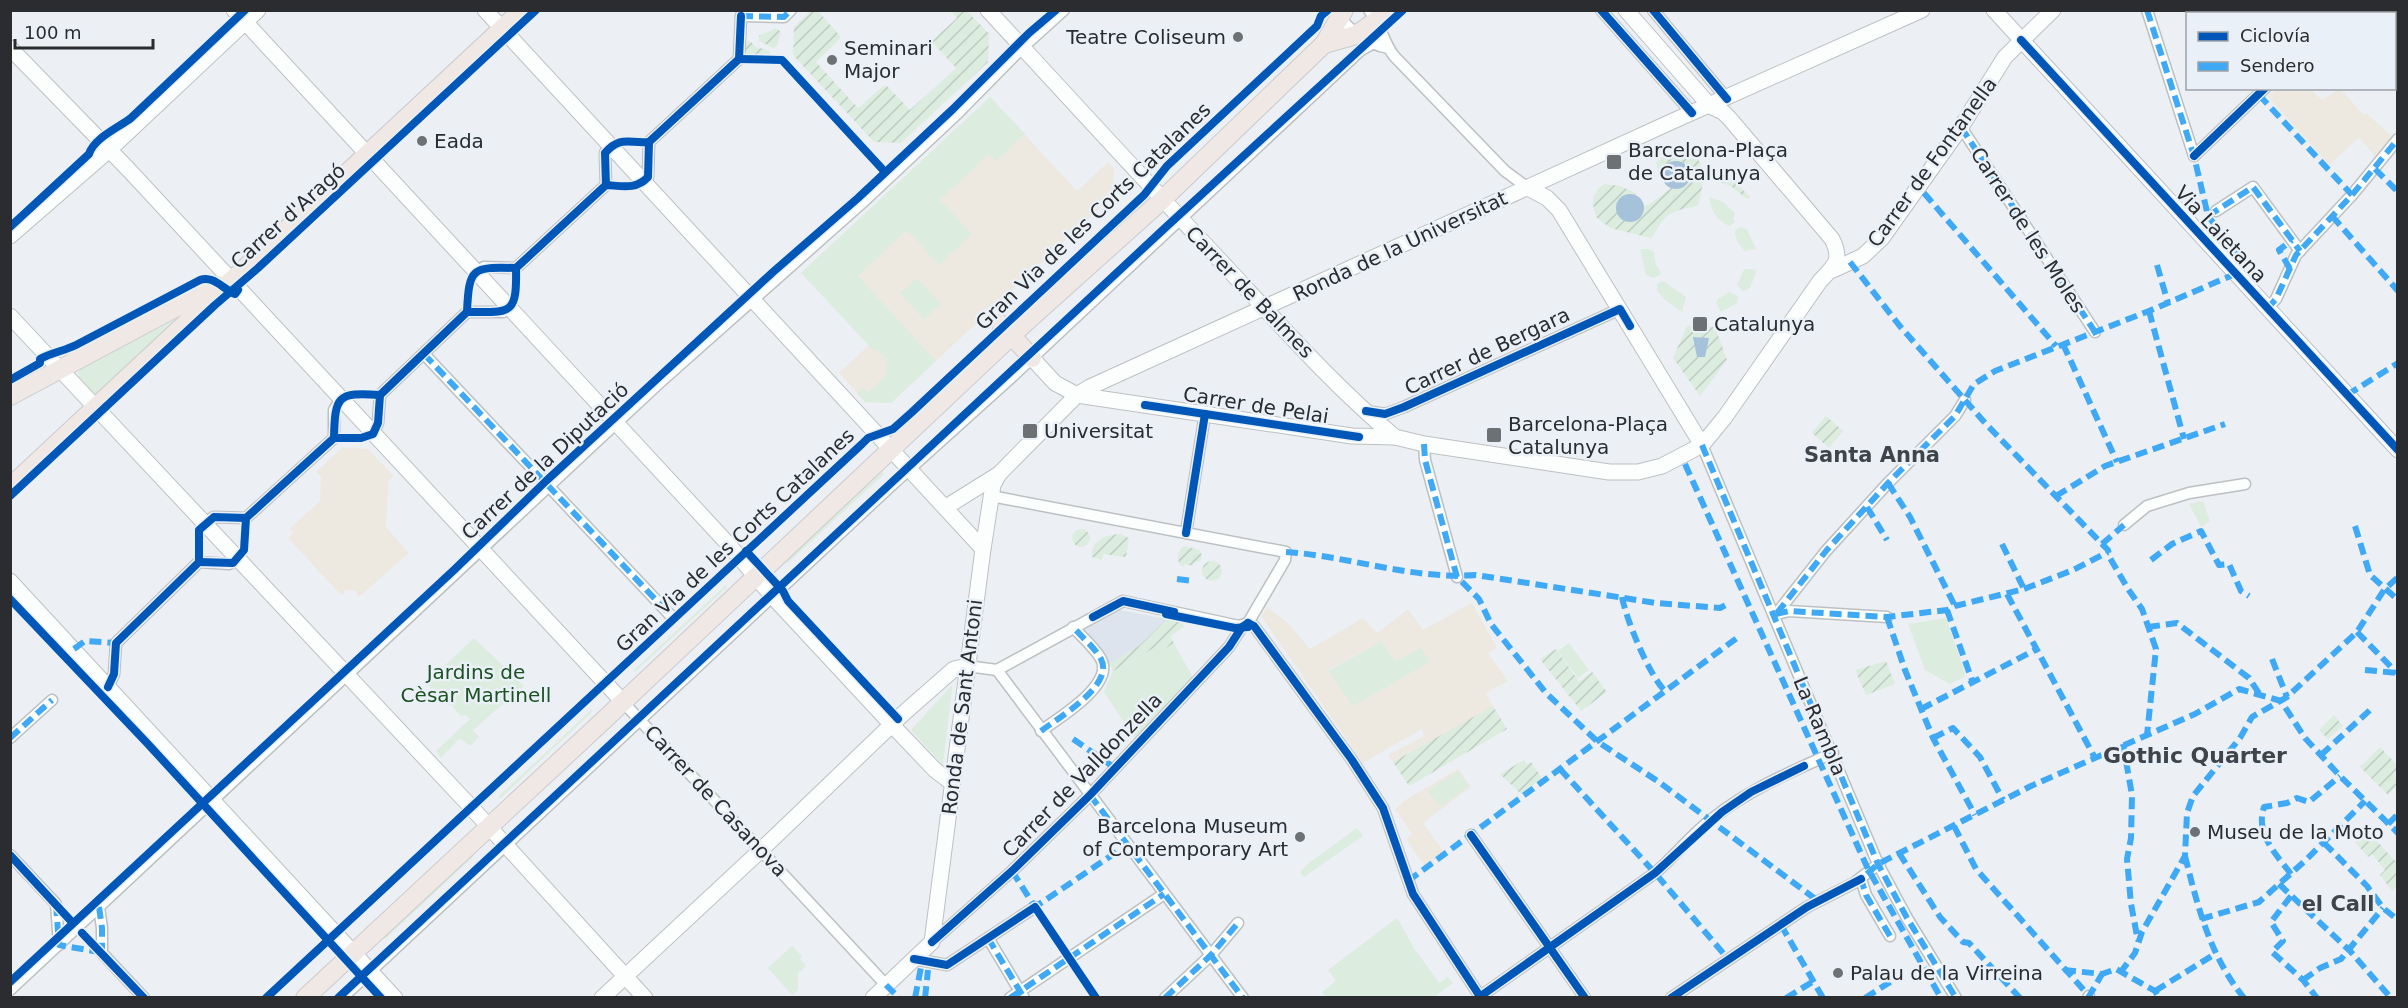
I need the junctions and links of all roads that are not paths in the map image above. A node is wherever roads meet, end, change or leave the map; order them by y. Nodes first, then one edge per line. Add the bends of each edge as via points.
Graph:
1 (234, 10) edge
2 (258, 10) edge
3 (485, 10) edge
4 (522, 10) edge
5 (791, 10) edge
6 (988, 10) edge
7 (1064, 10) edge
8 (1601, 10) edge
9 (1626, 10) edge
10 (1922, 10) edge
11 (1994, 10) edge
12 (2053, 10) edge
13 (2147, 10) edge
14 (1657, 12) edge
15 (739, 13) edge
16 (1339, 13) edge
17 (1379, 14) edge
18 (245, 23) junction
19 (1641, 28) junction
20 (502, 29) junction
21 (1364, 39) junction
22 (2021, 40) junction
23 (1324, 44) junction
24 (10, 48) edge
25 (1022, 48) junction
26 (1388, 48) junction
27 (2263, 90) edge
28 (1720, 106) junction
29 (1692, 113) junction
30 (1961, 127) junction
31 (2397, 139) edge
32 (610, 147) junction
33 (110, 150) junction
34 (368, 155) junction
35 (643, 182) junction
36 (1528, 188) junction
37 (1162, 200) junction
38 (2216, 211) dead end
39 (1180, 219) junction
40 (10, 236) edge
41 (2300, 251) junction
42 (1833, 270) junction
43 (475, 272) junction
44 (231, 280) junction
45 (751, 300) junction
46 (509, 308) junction
47 (1265, 309) junction
48 (1620, 309) junction
49 (2267, 309) junction
50 (10, 316) edge
51 (1006, 330) junction
52 (2095, 332) dead end
53 (424, 354) junction
54 (1032, 358) junction
55 (60, 369) junction
56 (1077, 395) junction
57 (10, 396) edge
58 (1965, 400) dead end
59 (338, 403) junction
60 (96, 407) junction
61 (1366, 411) junction
62 (1205, 414) junction
63 (616, 423) junction
64 (376, 428) junction
65 (1395, 437) junction
66 (1424, 444) junction
67 (1702, 445) junction
68 (891, 449) junction
69 (2397, 450) edge
70 (910, 470) junction
71 (999, 474) junction
72 (2245, 484) dead end
73 (549, 486) junction
74 (10, 487) edge
75 (991, 496) junction
76 (946, 507) junction
77 (210, 520) junction
78 (2124, 525) dead end
79 (1186, 533) junction
80 (983, 549) junction
81 (482, 551) junction
82 (235, 561) junction
83 (1457, 576) dead end
84 (756, 577) junction
85 (10, 581) edge
86 (773, 597) junction
87 (1778, 612) junction
88 (672, 617) dead end
89 (1887, 617) dead end
90 (1248, 623) junction
91 (1073, 627) junction
92 (968, 666) junction
93 (997, 670) junction
94 (348, 676) junction
95 (111, 680) junction
96 (52, 700) dead end
97 (623, 702) junction
98 (640, 720) junction
99 (892, 725) junction
100 (1041, 731) junction
101 (10, 738) edge
102 (1833, 753) junction
103 (952, 783) junction
104 (1090, 795) junction
105 (213, 802) junction
106 (489, 827) junction
107 (1471, 836) dead end
108 (506, 845) junction
109 (761, 850) junction
110 (10, 855) edge
111 (1879, 864) junction
112 (1861, 879) junction
113 (1164, 894) junction
114 (99, 907) junction
115 (1035, 907) dead end
116 (1238, 923) dead end
117 (1890, 936) dead end
118 (988, 938) junction
119 (932, 942) junction
120 (59, 945) junction
121 (1550, 947) junction
122 (354, 953) junction
123 (1211, 955) junction
124 (914, 959) junction
125 (371, 971) junction
126 (626, 976) junction
127 (886, 985) junction
128 (10, 990) edge
129 (1022, 994) edge
130 (1480, 997) edge
131 (144, 998) edge
132 (305, 998) edge
133 (342, 998) edge
134 (396, 998) edge
135 (602, 998) edge
136 (645, 998) edge
137 (873, 998) edge
138 (1010, 998) edge
139 (1165, 998) edge
140 (1244, 998) edge
141 (1585, 998) edge
142 (1671, 998) edge
143 (1956, 998) edge

1 - 18 main road
2 - 18 main road
3 - 20 main road
4 - 20 main road, Carrer d'Aragó
5 - 15 street via 784,17
6 - 25 main road, Carrer de Balmes
7 - 25 street, Carrer de la Diputació
8 - 29 street
9 - 19 main road
10 - 28 main road, Ronda de la Universitat
11 - 22 main road, Via Laietana
12 - 22 main road, Carrer de Fontanella
13 - 27 street via 2194,156
14 - 19 street
14 - 28 street
15 - 35 street via 739,59 650,142 648,177
16 - 21 street
16 - 23 main road, Gran Via de les Corts Catalanes
17 - 21 main road, Gran Via de les Corts Catalanes
17 - 26 street
18 - 33 main road
18 - 34 main road
19 - 28 main road
20 - 32 main road
20 - 34 main road, Carrer d'Aragó
21 - 23 main road, Gran Via de les Corts Catalanes
21 - 26 street
21 - 39 street via 1361,50
22 - 30 main road, Carrer de Fontanella
22 - 49 main road, Via Laietana
23 - 37 main road, Gran Via de les Corts Catalanes
24 - 33 main road, Carrer de Casanova
25 - 37 main road, Carrer de Balmes
25 - 45 street, Carrer de la Diputació via 862,203
26 - 36 street via 1504,171
28 - 29 main road, Ronda de la Universitat
28 - 42 main road via 1832,239 1837,254
29 - 36 main road, Ronda de la Universitat
30 - 42 main road, Carrer de Fontanella via 1872,249
30 - 52 street, Carrer de les Moles
31 - 41 street
32 - 35 main road
32 - 43 street via 605,153 606,185 516,268 484,267
33 - 40 main road
33 - 44 main road, Carrer de Casanova
34 - 43 main road
34 - 44 main road, Carrer d'Aragó
35 - 45 main road
36 - 47 main road, Ronda de la Universitat
36 - 48 main road via 1555,203
37 - 39 main road, Carrer de Balmes
37 - 51 main road, Gran Via de les Corts Catalanes
38 - 41 street via 2253,187
39 - 47 main road, Carrer de Balmes
39 - 54 street
41 - 49 street
42 - 67 main road via 1820,281
43 - 46 main road
44 - 55 main road
44 - 59 main road, Carrer de Casanova
44 - 60 main road, Carrer d'Aragó
45 - 63 street, Carrer de la Diputació
45 - 68 main road
46 - 53 street via 502,312 467,312
46 - 63 main road
47 - 56 main road, Ronda de la Universitat
47 - 61 main road, Carrer de Balmes
48 - 61 street, Carrer de Bergara via 1399,410 1385,414
48 - 67 main road
49 - 69 main road, Via Laietana
50 - 55 main road
51 - 54 main road
51 - 68 main road, Gran Via de les Corts Catalanes
53 - 64 street via 380,395
53 - 73 street
54 - 56 main road via 1059,386
54 - 70 street
55 - 57 main road
55 - 60 main road
56 - 62 main road, Carrer de Pelai
56 - 71 main road
58 - 87 street via 1955,416 1826,551
59 - 64 main road, Carrer de Casanova
59 - 77 street via 334,438 246,518
60 - 74 main road, Carrer d'Aragó
60 - 77 main road
61 - 65 main road, Carrer de Balmes
62 - 65 main road, Carrer de Pelai via 1359,437
62 - 79 street
63 - 73 street, Carrer de la Diputació
63 - 84 main road
64 - 81 main road, Carrer de Casanova
65 - 66 main road, Carrer de Pelai
66 - 67 main road, Carrer de Pelai via 1618,472 1662,466
66 - 83 street
67 - 87 street, La Rambla
68 - 70 main road
68 - 84 main road, Gran Via de les Corts Catalanes
70 - 76 main road
70 - 86 street
71 - 75 main road, Ronda de Sant Antoni
71 - 76 main road
72 - 78 street via 2172,498 2147,507
73 - 81 street, Carrer de la Diputació
73 - 88 street
75 - 79 street
75 - 80 main road, Ronda de Sant Antoni
76 - 80 main road
77 - 82 main road
79 - 90 street, Carrer de Valldonzella via 1286,552
80 - 92 main road, Ronda de Sant Antoni
81 - 94 street, Carrer de la Diputació
81 - 97 main road, Carrer de Casanova
82 - 94 main road
82 - 95 street via 199,562 116,643
84 - 86 main road
84 - 97 main road, Gran Via de les Corts Catalanes
85 - 95 main road
86 - 98 street
86 - 99 main road
87 - 89 street
87 - 102 street, La Rambla
90 - 91 street via 1239,626 1123,601
90 - 104 street, Carrer de Valldonzella
90 - 130 street via 1261,635 1381,805 1413,894
91 - 93 street
91 - 100 street via 1101,660 1103,675 1092,692
92 - 93 street
92 - 99 main road via 954,669
92 - 103 main road, Ronda de Sant Antoni
93 - 100 street
94 - 105 street, Carrer de la Diputació
94 - 106 main road
95 - 105 main road
96 - 101 street
97 - 98 street, Carrer de Casanova
97 - 106 main road, Gran Via de les Corts Catalanes
98 - 108 street
98 - 109 street, Carrer de Casanova
99 - 103 main road
99 - 109 main road
100 - 104 street
102 - 111 street, La Rambla
102 - 121 street via 1751,792 1722,812 1655,873
103 - 119 main road, Ronda de Sant Antoni
104 - 113 street
104 - 119 street, Carrer de Valldonzella
105 - 114 street, Carrer de la Diputació
105 - 122 main road
106 - 108 main road
106 - 122 main road, Gran Via de les Corts Catalanes
107 - 121 street
108 - 125 street
108 - 126 main road
109 - 126 main road
109 - 127 street, Carrer de Casanova
110 - 120 street via 56,904
111 - 112 street
111 - 143 street, La Rambla
112 - 117 street
112 - 142 street via 1807,907
113 - 123 street
113 - 129 street
114 - 120 street, Carrer de la Diputació
114 - 131 street via 102,953
115 - 118 street
116 - 123 street
118 - 124 street via 947,964
118 - 129 street
119 - 124 main road
120 - 128 street, Carrer de la Diputació
121 - 130 street
121 - 141 street
122 - 125 main road
122 - 132 main road, Gran Via de les Corts Catalanes
123 - 139 street
123 - 140 street
124 - 127 main road
125 - 133 street
125 - 134 main road
126 - 135 main road
126 - 136 main road
127 - 137 main road
129 - 138 street

